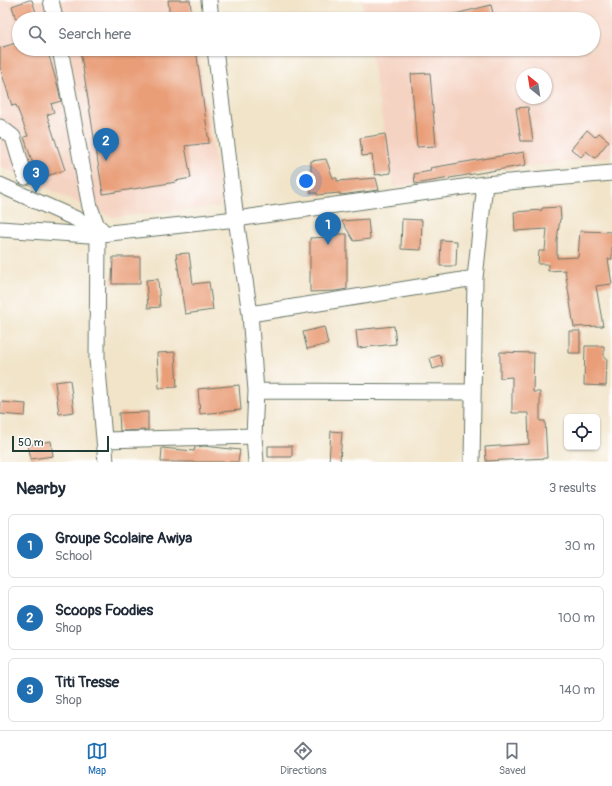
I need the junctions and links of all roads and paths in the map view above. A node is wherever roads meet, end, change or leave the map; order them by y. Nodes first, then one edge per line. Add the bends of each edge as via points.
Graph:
1 (51, 0) edge
2 (209, 0) edge
3 (54, 12) edge
4 (210, 12) edge
5 (61, 56) edge
6 (216, 56) edge
7 (0, 127) edge
8 (612, 172) edge
9 (26, 177) dead end
10 (485, 184) junction
11 (0, 185) edge
12 (236, 219) junction
13 (0, 229) edge
14 (95, 232) junction
15 (475, 278) junction
16 (250, 314) junction
17 (256, 391) junction
18 (473, 392) junction
19 (254, 436) junction
20 (105, 440) junction
21 (106, 462) edge
22 (256, 462) edge
23 (472, 462) edge

1 - 3 street
2 - 4 street
5 - 14 street
6 - 12 street
7 - 9 street via 13,137
8 - 10 street
10 - 12 street
10 - 15 street
11 - 14 street
12 - 14 street
12 - 16 street
13 - 14 street
14 - 20 street via 97,358
15 - 16 street
15 - 18 street
16 - 17 street
17 - 18 street
17 - 19 street
18 - 23 street
19 - 20 street
19 - 22 street
20 - 21 street

